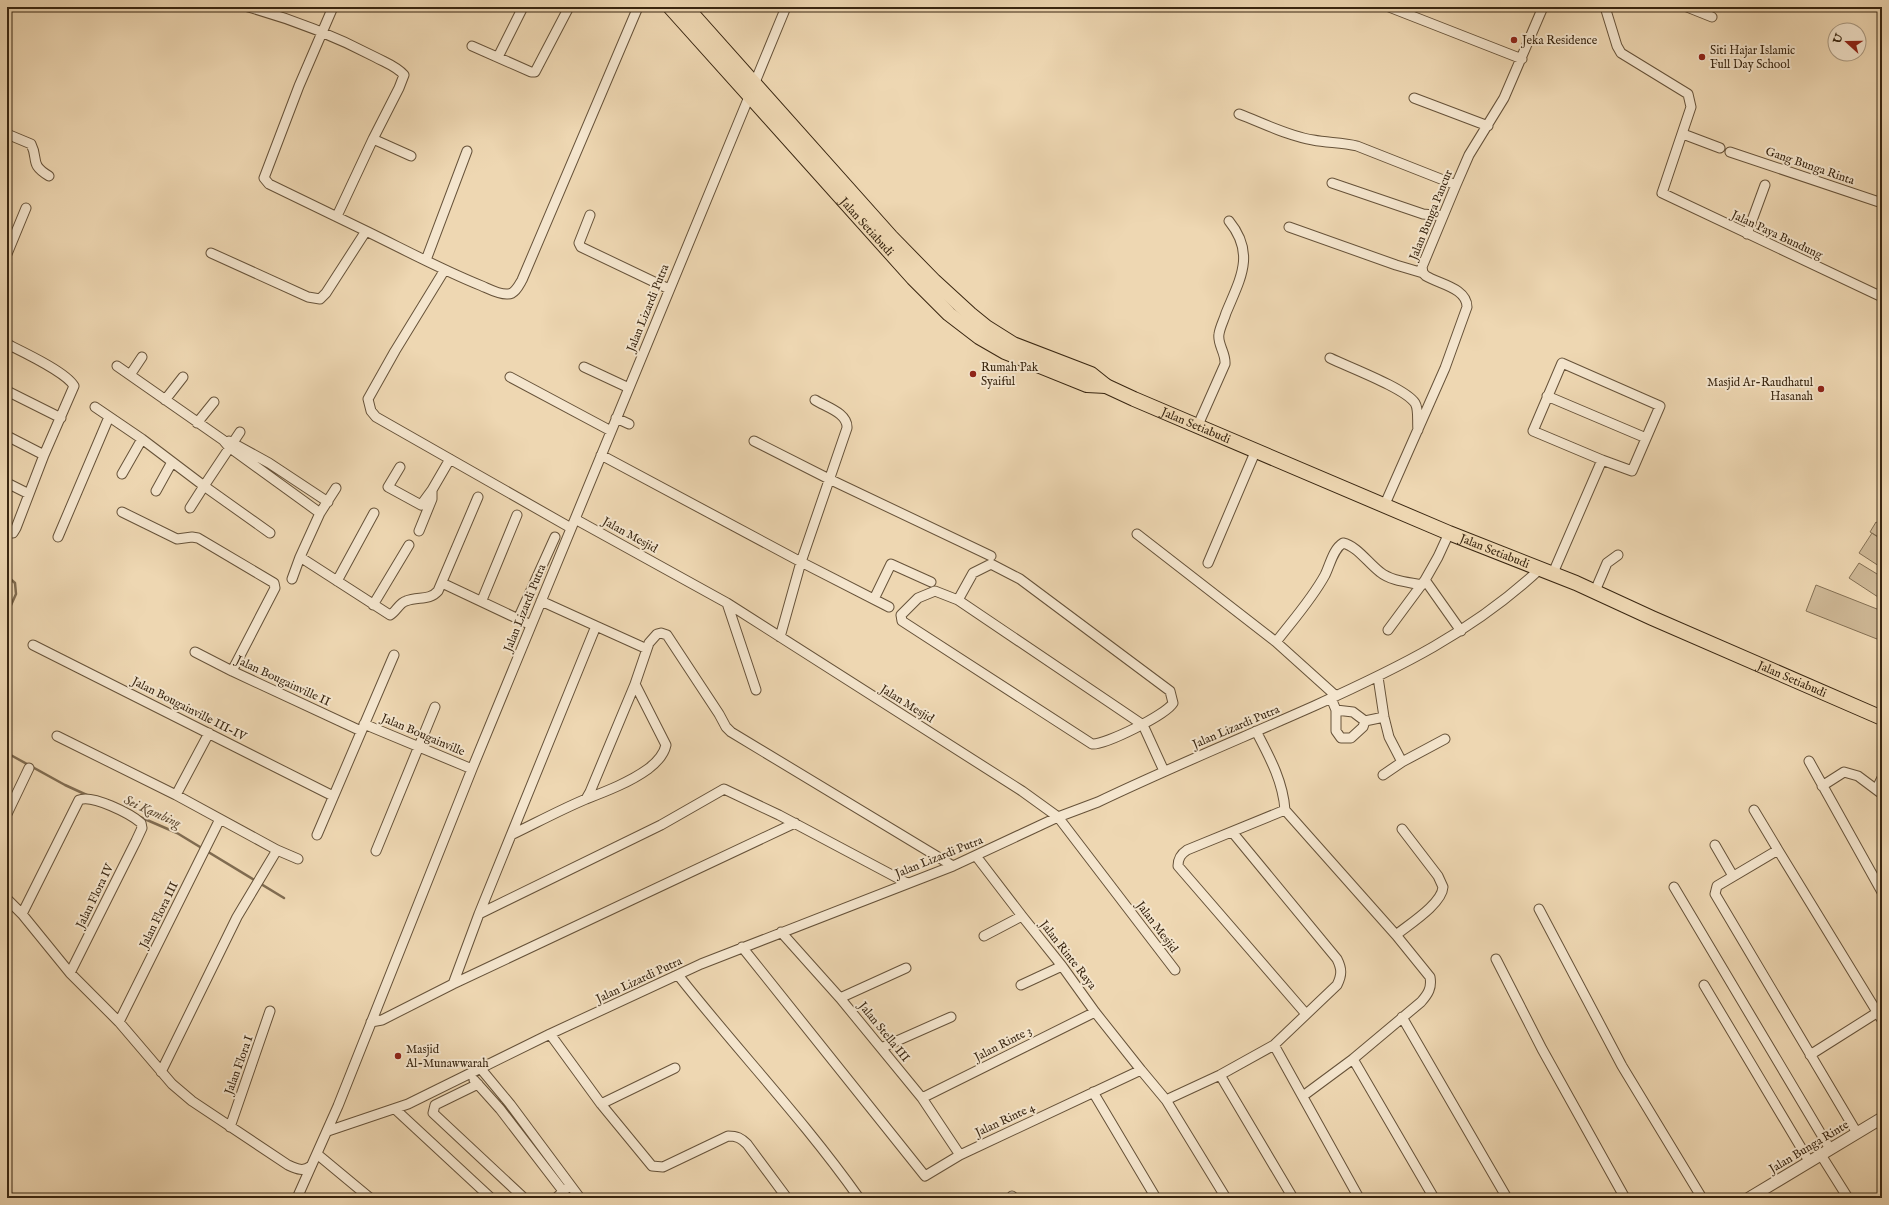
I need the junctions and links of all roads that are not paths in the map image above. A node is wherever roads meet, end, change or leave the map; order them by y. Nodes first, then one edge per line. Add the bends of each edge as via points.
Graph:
1 (248, 7) edge
2 (333, 7) edge
3 (523, 7) edge
4 (569, 7) edge
5 (638, 7) edge
6 (670, 7) edge
7 (686, 7) edge
8 (786, 7) edge
9 (1389, 7) edge
10 (1543, 7) edge
11 (1605, 7) edge
12 (1687, 7) edge
13 (1712, 17) dead end
14 (323, 33) junction
15 (472, 46) dead end
16 (498, 57) junction
17 (1522, 58) junction
18 (751, 89) junction
19 (1414, 98) dead end
20 (1239, 114) dead end
21 (1488, 126) junction
22 (7, 134) edge
23 (1683, 134) junction
24 (373, 139) junction
25 (1720, 148) dead end
26 (467, 151) dead end
27 (1730, 152) dead end
28 (411, 156) dead end
29 (49, 176) dead end
30 (1332, 182) dead end
31 (1456, 184) junction
32 (1765, 185) dead end
33 (1882, 203) edge
34 (26, 208) dead end
35 (590, 215) dead end
36 (337, 216) junction
37 (1444, 216) junction
38 (1229, 221) dead end
39 (1289, 227) dead end
40 (366, 231) junction
41 (1747, 234) junction
42 (211, 253) dead end
43 (7, 254) edge
44 (426, 260) junction
45 (444, 271) junction
46 (1423, 273) junction
47 (669, 289) junction
48 (1882, 297) edge
49 (7, 344) edge
50 (142, 357) dead end
51 (1330, 358) dead end
52 (117, 366) dead end
53 (584, 367) dead end
54 (130, 375) junction
55 (510, 377) dead end
56 (183, 378) dead end
57 (629, 388) junction
58 (7, 391) edge
59 (1547, 396) junction
60 (165, 400) junction
61 (815, 400) dead end
62 (214, 402) dead end
63 (95, 407) dead end
64 (109, 417) junction
65 (61, 418) junction
66 (616, 418) junction
67 (197, 423) junction
68 (629, 424) dead end
69 (1198, 425) junction
70 (611, 431) junction
71 (1418, 431) junction
72 (240, 432) dead end
73 (7, 436) edge
74 (1646, 438) junction
75 (142, 439) junction
76 (754, 441) dead end
77 (229, 443) junction
78 (1256, 450) junction
79 (44, 455) junction
80 (601, 455) junction
81 (450, 459) junction
82 (1602, 460) junction
83 (172, 462) junction
84 (400, 467) dead end
85 (122, 474) dead end
86 (829, 478) junction
87 (7, 483) edge
88 (204, 486) junction
89 (336, 488) dead end
90 (432, 490) junction
91 (156, 491) dead end
92 (29, 494) junction
93 (478, 497) dead end
94 (328, 502) junction
95 (1385, 504) junction
96 (190, 508) dead end
97 (122, 512) dead end
98 (320, 513) junction
99 (374, 513) dead end
100 (517, 514) dead end
101 (573, 523) junction
102 (419, 531) dead end
103 (7, 533) edge
104 (270, 533) dead end
105 (1449, 533) junction
106 (1137, 534) dead end
107 (58, 537) dead end
108 (555, 537) dead end
109 (409, 545) dead end
110 (1618, 555) dead end
111 (991, 556) dead end
112 (300, 557) junction
113 (801, 562) junction
114 (1208, 563) dead end
115 (1547, 571) junction
116 (292, 579) dead end
117 (337, 581) junction
118 (931, 582) dead end
119 (1423, 582) junction
120 (442, 583) junction
121 (1596, 591) junction
122 (874, 599) junction
123 (482, 600) junction
124 (958, 600) junction
125 (541, 602) junction
126 (727, 603) junction
127 (373, 605) junction
128 (889, 607) dead end
129 (518, 619) junction
130 (531, 625) junction
131 (596, 626) junction
132 (1388, 630) dead end
133 (1461, 631) junction
134 (780, 637) junction
135 (1276, 642) junction
136 (33, 645) dead end
137 (647, 649) junction
138 (195, 652) dead end
139 (394, 655) dead end
140 (232, 671) junction
141 (1378, 677) junction
142 (635, 684) junction
143 (756, 690) dead end
144 (1334, 697) junction
145 (435, 707) dead end
146 (1336, 710) junction
147 (1384, 717) junction
148 (1882, 718) edge
149 (1365, 721) junction
150 (1143, 724) junction
151 (363, 728) junction
152 (1256, 731) junction
153 (209, 733) junction
154 (57, 736) dead end
155 (1445, 739) dead end
156 (419, 747) junction
157 (1809, 761) dead end
158 (1402, 762) junction
159 (29, 768) dead end
160 (472, 769) junction
161 (1164, 771) junction
162 (1383, 775) dead end
163 (1882, 778) edge
164 (1822, 786) junction
165 (1880, 791) edge
166 (176, 795) junction
167 (333, 796) junction
168 (586, 799) junction
169 (1285, 810) junction
170 (1754, 810) dead end
171 (7, 814) edge
172 (1058, 817) junction
173 (220, 819) junction
174 (795, 823) junction
175 (1402, 829) dead end
176 (1233, 833) junction
177 (317, 835) dead end
178 (511, 835) junction
179 (1715, 845) dead end
180 (277, 850) junction
181 (1778, 850) junction
182 (376, 851) dead end
183 (976, 856) junction
184 (298, 859) dead end
185 (953, 866) junction
186 (1733, 876) junction
187 (1879, 880) edge
188 (907, 883) junction
189 (1674, 888) dead end
190 (1882, 892) edge
191 (7, 899) edge
192 (1538, 909) dead end
193 (22, 914) junction
194 (479, 914) junction
195 (1022, 916) junction
196 (781, 932) junction
197 (1396, 935) junction
198 (984, 936) dead end
199 (742, 947) junction
200 (1496, 959) dead end
201 (1062, 966) junction
202 (906, 968) dead end
203 (1175, 970) dead end
204 (70, 973) junction
205 (678, 975) junction
206 (453, 984) junction
207 (1021, 985) dead end
208 (1704, 985) dead end
209 (840, 998) junction
210 (270, 1011) dead end
211 (1095, 1012) junction
212 (1306, 1014) junction
213 (1880, 1016) edge
214 (951, 1017) dead end
215 (1402, 1017) junction
216 (119, 1022) junction
217 (371, 1022) junction
218 (550, 1034) junction
219 (1274, 1044) junction
220 (881, 1048) junction
221 (1810, 1055) junction
222 (1353, 1059) junction
223 (675, 1068) dead end
224 (481, 1069) junction
225 (1141, 1070) junction
226 (161, 1072) junction
227 (470, 1075) junction
228 (1220, 1075) junction
229 (478, 1084) junction
230 (1093, 1092) junction
231 (1303, 1096) junction
232 (922, 1098) junction
233 (1166, 1100) junction
234 (510, 1104) junction
235 (601, 1104) junction
236 (397, 1108) junction
237 (500, 1109) junction
238 (1881, 1121) edge
239 (230, 1127) junction
240 (328, 1131) junction
241 (1857, 1133) junction
242 (1825, 1152) junction
243 (317, 1154) junction
244 (960, 1155) junction
245 (1808, 1161) junction
246 (311, 1166) junction
247 (567, 1188) junction
248 (1762, 1195) edge
249 (296, 1198) edge
250 (370, 1198) edge
251 (491, 1198) edge
252 (524, 1198) edge
253 (556, 1198) edge
254 (580, 1198) edge
255 (787, 1198) edge
256 (860, 1198) edge
257 (1156, 1198) edge
258 (1226, 1198) edge
259 (1293, 1198) edge
260 (1359, 1198) edge
261 (1434, 1198) edge
262 (1507, 1198) edge
263 (1625, 1198) edge
264 (1702, 1198) edge
265 (1749, 1198) edge
266 (1848, 1198) edge

1 - 14 street
2 - 14 street
3 - 16 street
4 - 16 street via 536,72
5 - 45 street via 516,290 507,295
6 - 18 main road, Jalan Setiabudi
7 - 18 main road, Jalan Setiabudi
8 - 18 street, Jalan Lizardi Putra
9 - 17 street
10 - 17 street, Jalan Bunga Pancur
11 - 23 street via 1621,53 1688,94 1691,106
12 - 13 street
14 - 24 street via 397,67 404,75
14 - 36 street via 299,86 264,178 269,184
15 - 16 street
17 - 21 street, Jalan Bunga Pancur
18 - 47 street, Jalan Lizardi Putra
18 - 69 main road, Jalan Setiabudi via 895,242 986,327 1009,342 1091,374 1106,386
19 - 21 street
20 - 31 street via 1315,141 1357,146
21 - 31 street, Jalan Bunga Pancur
22 - 29 street via 30,144 36,165
23 - 25 street
23 - 41 street, Jalan Paya Bundung via 1662,193
24 - 28 street
24 - 36 street
26 - 44 street
27 - 33 street, Gang Bunga Rinta
30 - 37 street via 1423,214
31 - 37 street, Jalan Bunga Pancur
32 - 41 street
34 - 43 street
35 - 47 street via 579,243 581,247
36 - 40 street
37 - 46 street, Jalan Bunga Pancur via 1424,261
38 - 69 street via 1242,241 1243,267 1218,335 1225,355 1225,364
39 - 46 street
40 - 42 street via 320,299 308,297
40 - 44 street
41 - 48 street, Jalan Paya Bundung
44 - 45 street
45 - 81 street, Jalan Mesjid via 395,351 368,400 368,405 376,417
46 - 71 street, Jalan Bunga Pancur via 1460,293 1465,298 1467,307
47 - 57 street, Jalan Lizardi Putra
49 - 65 street via 55,370 72,383 74,390
50 - 54 street
51 - 71 street via 1394,388 1411,399 1416,405
52 - 54 street
53 - 57 street
54 - 60 street
55 - 70 street
56 - 60 street
57 - 66 street, Jalan Lizardi Putra
58 - 65 street
59 - 74 street
59 - 74 street via 1560,367 1565,363 1659,405 1660,408
59 - 82 street via 1534,431
60 - 67 street
61 - 86 street via 842,416 847,423
62 - 67 street
63 - 64 street
64 - 75 street
64 - 107 street
65 - 79 street
66 - 68 street
66 - 70 street, Jalan Lizardi Putra
67 - 77 street
69 - 78 main road, Jalan Setiabudi
70 - 80 street, Jalan Lizardi Putra
71 - 95 street, Jalan Bunga Pancur
72 - 77 street
73 - 79 street
74 - 82 street via 1632,470
75 - 83 street
75 - 85 street
76 - 86 street
77 - 88 street
77 - 94 street via 269,463
77 - 98 street
78 - 95 main road, Jalan Setiabudi
78 - 114 street
79 - 92 street
80 - 101 street, Jalan Lizardi Putra
80 - 113 street
81 - 90 street
81 - 101 street, Jalan Mesjid
82 - 115 street
83 - 88 street
83 - 91 street
84 - 90 street via 388,487 421,506
86 - 111 street
86 - 113 street
87 - 92 street
88 - 96 street
88 - 104 street
89 - 94 street
90 - 102 street via 432,499
92 - 103 street via 16,528 13,532
93 - 120 street
94 - 98 street
95 - 105 main road, Jalan Setiabudi
97 - 140 street via 177,539 198,538 274,584
98 - 112 street
99 - 117 street
100 - 123 street
101 - 125 street, Jalan Lizardi Putra
101 - 126 street, Jalan Mesjid
105 - 115 main road, Jalan Setiabudi
105 - 119 street
106 - 135 street
108 - 129 street
109 - 127 street
110 - 121 street via 1607,563
112 - 116 street
112 - 117 street
113 - 122 street
113 - 134 street
115 - 121 main road, Jalan Setiabudi
115 - 133 street, Jalan Lizardi Putra
117 - 127 street
118 - 122 street via 891,564
119 - 132 street
119 - 133 street
119 - 135 street via 1389,577 1350,545 1343,543 1337,548 1326,574 1314,593
120 - 123 street
120 - 127 street via 433,596 404,602 392,614 387,614
121 - 148 main road, Jalan Setiabudi
122 - 128 street
123 - 129 street
124 - 150 street
124 - 150 street via 973,573 991,564 1020,579 1170,691 1173,698 1170,707
124 - 150 street via 935,591 918,598 900,619 1092,744
125 - 130 street, Jalan Lizardi Putra
125 - 131 street
126 - 134 street, Jalan Mesjid
126 - 143 street
129 - 130 street
130 - 160 street, Jalan Lizardi Putra
131 - 137 street
131 - 178 street
133 - 141 street, Jalan Lizardi Putra
134 - 172 street, Jalan Mesjid via 1022,791
135 - 144 street
136 - 153 street, Jalan Bougainville III-IV
137 - 142 street
137 - 185 street via 656,634 667,635 731,732
138 - 140 street, Jalan Bougainville II
139 - 151 street
140 - 151 street, Jalan Bougainville II
141 - 144 street, Jalan Lizardi Putra
141 - 147 street
142 - 168 street
142 - 168 street via 664,740 665,749 648,769
144 - 146 street
144 - 152 street, Jalan Lizardi Putra
145 - 156 street
146 - 149 street via 1353,712
146 - 149 street via 1336,731 1341,738 1351,738 1358,733
147 - 149 street
147 - 158 street
150 - 161 street
151 - 156 street, Jalan Bougainville
151 - 167 street
152 - 161 street, Jalan Lizardi Putra
152 - 169 street via 1274,767 1284,796
153 - 166 street
153 - 167 street, Jalan Bougainville III-IV
154 - 166 street
155 - 158 street
156 - 160 street, Jalan Bougainville
156 - 182 street
157 - 164 street
158 - 162 street
159 - 171 street
160 - 217 street, Jalan Lizardi Putra
161 - 172 street, Jalan Lizardi Putra via 1098,802
163 - 165 street
164 - 165 street via 1844,772 1858,776
164 - 187 street
166 - 173 street
167 - 177 street
168 - 178 street
169 - 176 street
169 - 197 street
170 - 181 street
172 - 183 street, Jalan Lizardi Putra
172 - 203 street, Jalan Mesjid
173 - 180 street
173 - 216 street, Jalan Flora III
174 - 188 street
174 - 194 street via 724,789 661,825
174 - 206 street
175 - 197 street via 1438,876 1443,887 1441,896 1430,908
176 - 212 street via 1340,965 1341,978 1337,985
176 - 212 street via 1182,854 1178,859 1178,866
178 - 194 street
179 - 186 street
180 - 184 street
180 - 226 street via 237,917
181 - 186 street
181 - 213 street
183 - 185 street, Jalan Lizardi Putra
183 - 195 street, Jalan Rinte Raya
185 - 188 street, Jalan Lizardi Putra
186 - 221 street via 1717,886 1716,897
187 - 190 street
188 - 196 street, Jalan Lizardi Putra
189 - 242 street
191 - 193 street
192 - 264 street via 1622,1066
193 - 204 street
193 - 204 street, Jalan Flora IV via 79,800 92,799 141,823 142,828
194 - 206 street
195 - 198 street
195 - 201 street, Jalan Rinte Raya
196 - 199 street, Jalan Lizardi Putra
196 - 209 street, Jalan Stella III
197 - 215 street via 1430,977 1431,983 1427,994
199 - 205 street, Jalan Lizardi Putra
199 - 244 street, Jalan Rinte 4 via 924,1175
200 - 263 street via 1542,1049
201 - 207 street
201 - 211 street, Jalan Rinte Raya
202 - 209 street
204 - 216 street
205 - 218 street, Jalan Lizardi Putra
205 - 256 street via 827,1154
206 - 217 street via 382,1020
208 - 245 street
209 - 220 street, Jalan Stella III
210 - 239 street, Jalan Flora I
211 - 225 street, Jalan Rinte Raya
211 - 232 street, Jalan Rinte 3
212 - 219 street
213 - 221 street
214 - 220 street
215 - 222 street
215 - 262 street
216 - 226 street
217 - 240 street, Jalan Lizardi Putra
218 - 224 street, Jalan Lizardi Putra
218 - 235 street
219 - 228 street
219 - 231 street
220 - 232 street, Jalan Stella III
221 - 241 street
222 - 231 street
222 - 261 street
223 - 235 street
224 - 227 street, Jalan Lizardi Putra
224 - 234 street
225 - 230 street, Jalan Rinte 4
225 - 233 street, Jalan Rinte Raya
226 - 239 street via 192,1101
227 - 229 street
227 - 236 street, Jalan Lizardi Putra
228 - 233 street
228 - 259 street
229 - 237 street
229 - 252 street via 435,1105 433,1113
230 - 244 street, Jalan Rinte 4
230 - 257 street
231 - 260 street
232 - 244 street, Jalan Stella III
233 - 258 street, Jalan Rinte Raya
234 - 237 street
234 - 247 street
235 - 255 street via 652,1166 658,1168 728,1136 741,1138
236 - 240 street, Jalan Lizardi Putra
236 - 251 street
237 - 247 street
238 - 241 street, Jalan Bunga Rinte
239 - 246 street via 288,1165 300,1170 306,1170
240 - 243 street, Jalan Lizardi Putra
241 - 242 street, Jalan Bunga Rinte
242 - 245 street, Jalan Bunga Rinte
242 - 266 street
243 - 246 street, Jalan Lizardi Putra
243 - 250 street
245 - 248 street, Jalan Bunga Rinte
246 - 249 street, Jalan Lizardi Putra
247 - 253 street
247 - 254 street
248 - 265 street, Jalan Bunga Rinte

